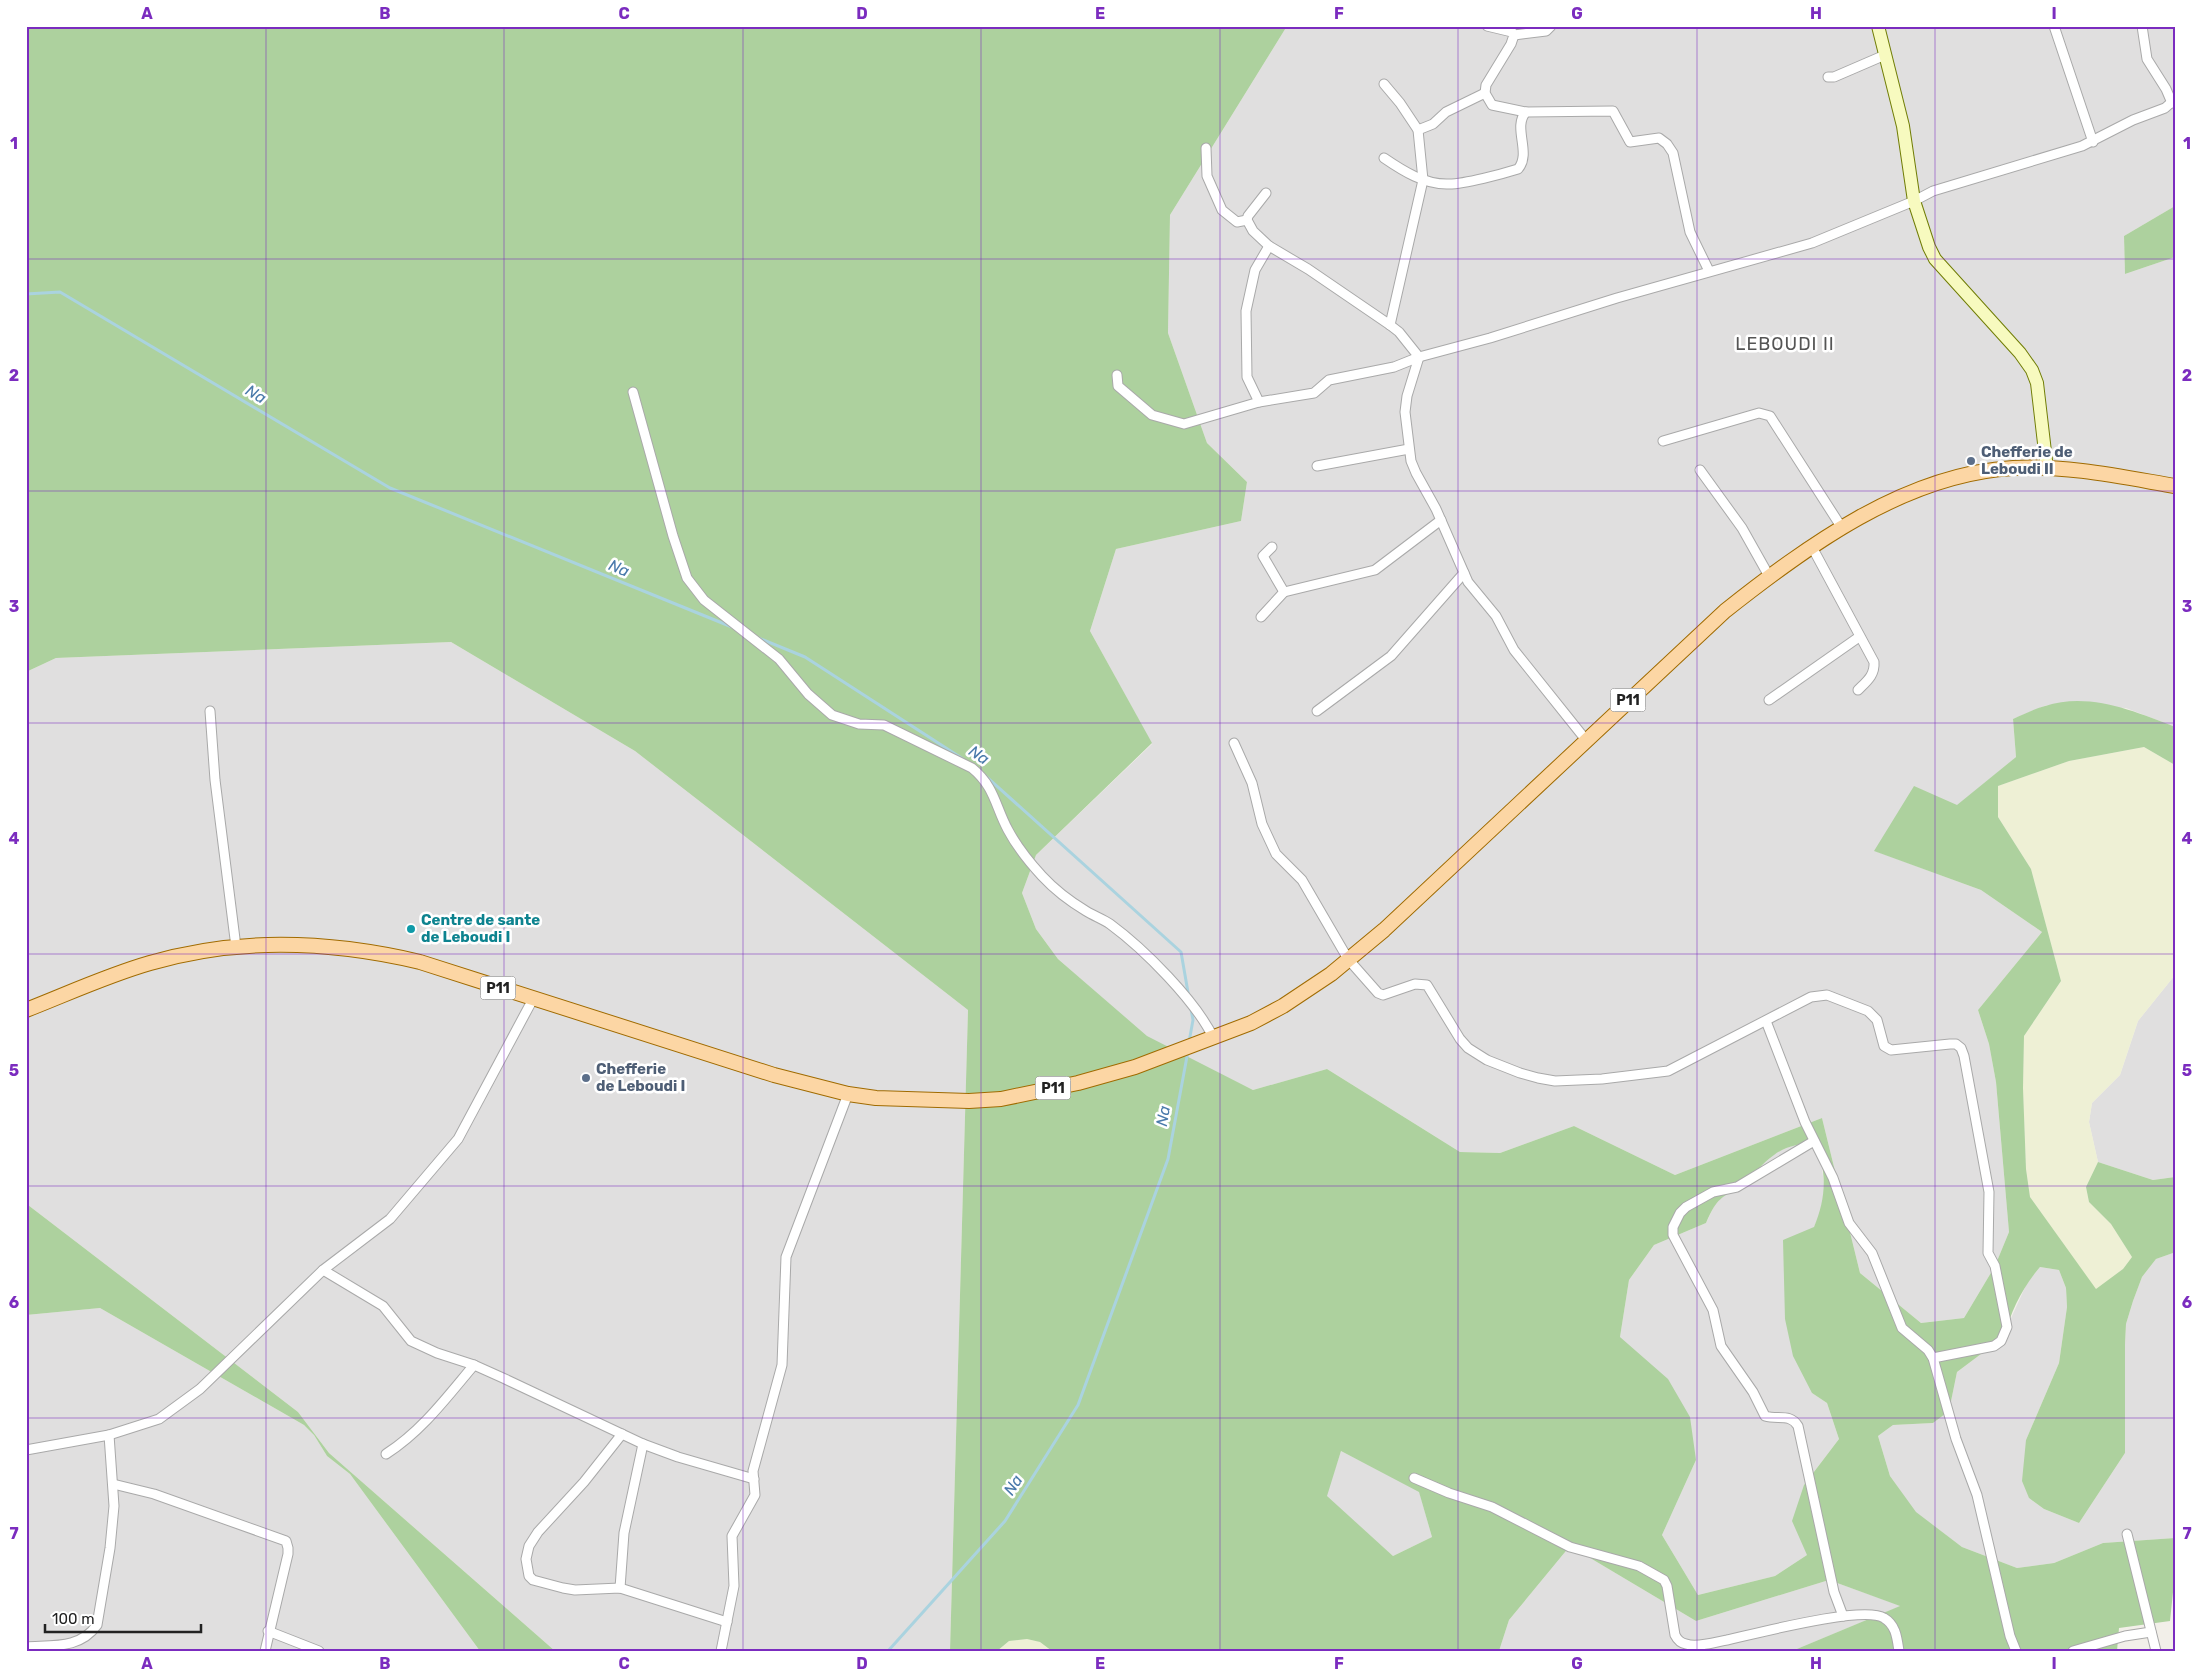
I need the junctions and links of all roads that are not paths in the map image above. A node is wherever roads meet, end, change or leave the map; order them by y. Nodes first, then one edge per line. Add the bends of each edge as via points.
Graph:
1 (1487, 26) edge
2 (1551, 26) edge
3 (1878, 26) edge
4 (2054, 26) edge
5 (2142, 26) edge
6 (1514, 35) junction
7 (1885, 55) junction
8 (1828, 77) dead end
9 (1384, 84) dead end
10 (1485, 93) junction
11 (2173, 101) edge
12 (1526, 112) junction
13 (1418, 130) junction
14 (2093, 142) junction
15 (1206, 148) dead end
16 (1384, 158) dead end
17 (1423, 180) junction
18 (1266, 193) dead end
19 (1914, 201) junction
20 (1247, 220) junction
21 (1269, 246) junction
22 (1709, 271) junction
23 (1390, 325) junction
24 (1419, 357) junction
25 (1117, 375) dead end
26 (633, 392) dead end
27 (1259, 402) junction
28 (1663, 441) dead end
29 (1409, 449) junction
30 (1317, 466) dead end
31 (2047, 469) junction
32 (1700, 470) dead end
33 (2175, 486) edge
34 (1441, 520) junction
35 (1842, 528) junction
36 (1812, 546) junction
37 (1272, 547) dead end
38 (1464, 573) junction
39 (1769, 576) junction
40 (1284, 592) junction
41 (1261, 617) dead end
42 (1859, 637) junction
43 (1858, 690) dead end
44 (1769, 700) dead end
45 (210, 711) dead end
46 (1317, 711) dead end
47 (1586, 740) junction
48 (1234, 742) dead end
49 (236, 947) junction
50 (1348, 959) junction
51 (533, 999) junction
52 (26, 1010) edge
53 (1766, 1021) junction
54 (1214, 1039) junction
55 (848, 1094) junction
56 (1814, 1141) junction
57 (323, 1270) junction
58 (1933, 1358) junction
59 (474, 1365) junction
60 (622, 1434) junction
61 (109, 1435) junction
62 (642, 1444) junction
63 (26, 1450) edge
64 (386, 1454) dead end
65 (1414, 1478) dead end
66 (754, 1479) junction
67 (113, 1484) junction
68 (2128, 1534) dead end
69 (620, 1588) junction
70 (1843, 1616) junction
71 (727, 1622) junction
72 (268, 1631) junction
73 (2151, 1632) junction
74 (26, 1647) edge
75 (50, 1648) edge
76 (265, 1651) edge
77 (319, 1651) edge
78 (721, 1651) edge
79 (1899, 1651) edge
80 (2016, 1651) edge
81 (2073, 1651) edge
82 (2156, 1651) edge

1 - 6 street
2 - 6 street via 1546,31
3 - 7 street
4 - 14 street
5 - 11 street via 2147,59
6 - 10 street via 1486,85
7 - 8 street
7 - 19 street via 1903,126
9 - 13 street
10 - 12 street via 1492,105
10 - 13 street
11 - 14 street via 2165,108 2133,120
12 - 17 street via 1522,130 1524,160 1518,169 1449,184
12 - 22 street via 1613,110 1630,142 1659,138 1667,144 1672,153 1690,232
13 - 17 street
14 - 19 street via 1933,191
15 - 20 street via 1207,176 1222,210 1237,222
16 - 17 street
17 - 23 street
18 - 20 street
19 - 22 street via 1812,243
19 - 31 street via 1935,259 2032,370 2040,397
20 - 21 street via 1253,231
21 - 23 street
21 - 27 street via 1255,270 1246,311 1247,377
22 - 24 street
23 - 24 street
24 - 27 street via 1394,368 1329,380 1314,393
24 - 29 street via 1405,404
25 - 27 street via 1118,386 1152,414 1184,424
26 - 54 street via 687,578 704,600 778,659 808,694 832,715 859,724 884,725 980,775 993,792 1008,832 1041,875 1084,910 1108,923 1133,943 1205,1019
28 - 35 street via 1759,412 1770,416
29 - 30 street
29 - 34 street via 1416,473
31 - 33 main road, P11
31 - 35 main road, P11 via 1985,471 1948,480 1908,495
32 - 39 street via 1742,528
34 - 38 street
34 - 40 street via 1375,570
35 - 36 main road, P11
36 - 39 main road, P11
36 - 42 street
37 - 40 street via 1263,556
38 - 46 street via 1391,656
38 - 47 street via 1496,616 1514,650
39 - 47 main road, P11 via 1725,611
40 - 41 street
42 - 43 street via 1875,669
42 - 44 street
45 - 49 street via 215,780
47 - 50 main road, P11 via 1384,930
48 - 50 street via 1252,783 1262,824 1276,854 1302,880
49 - 51 main road, P11 via 328,945 376,952 420,962
49 - 52 main road, P11 via 150,963
50 - 53 street via 1383,995 1415,984 1427,986 1468,1048 1487,1060 1555,1081 1668,1071
50 - 54 main road, P11 via 1283,1006
51 - 55 main road, P11 via 774,1076
51 - 57 street via 458,1139 390,1219
53 - 56 street
53 - 58 street via 1811,997 1827,995 1868,1011 1877,1020 1884,1046 1891,1050 1950,1044 1961,1048 1989,1192 1988,1253 1995,1266 2007,1327 2002,1341 1994,1346
54 - 55 main road, P11 via 1078,1083 1001,1099 906,1100
55 - 66 street via 786,1257 782,1365 753,1471
56 - 58 street via 1849,1223 1872,1253 1902,1328
56 - 70 street via 1737,1187 1714,1192 1686,1207 1673,1226 1673,1236 1711,1305 1721,1346 1766,1416 1790,1418 1798,1426 1834,1592
57 - 59 street via 383,1306 411,1341
57 - 61 street via 181,1405 159,1420
58 - 80 street via 1977,1495
59 - 60 street
59 - 64 street via 418,1430
60 - 62 street
60 - 69 street via 538,1532 529,1546 526,1559 529,1576 533,1580 575,1590
61 - 63 street
61 - 67 street
62 - 66 street
62 - 69 street via 624,1533
65 - 70 street via 1492,1507 1570,1547 1639,1566 1664,1580 1675,1635 1677,1640 1687,1645 1717,1642
66 - 71 street via 754,1495 732,1536 734,1586
67 - 72 street via 154,1494 286,1541 288,1554
67 - 75 street via 110,1548 97,1625 80,1641
68 - 73 street
69 - 71 street
70 - 79 street via 1872,1614 1882,1617 1895,1630
71 - 78 street
72 - 76 street
72 - 77 street
73 - 81 street
73 - 82 street
74 - 75 street

